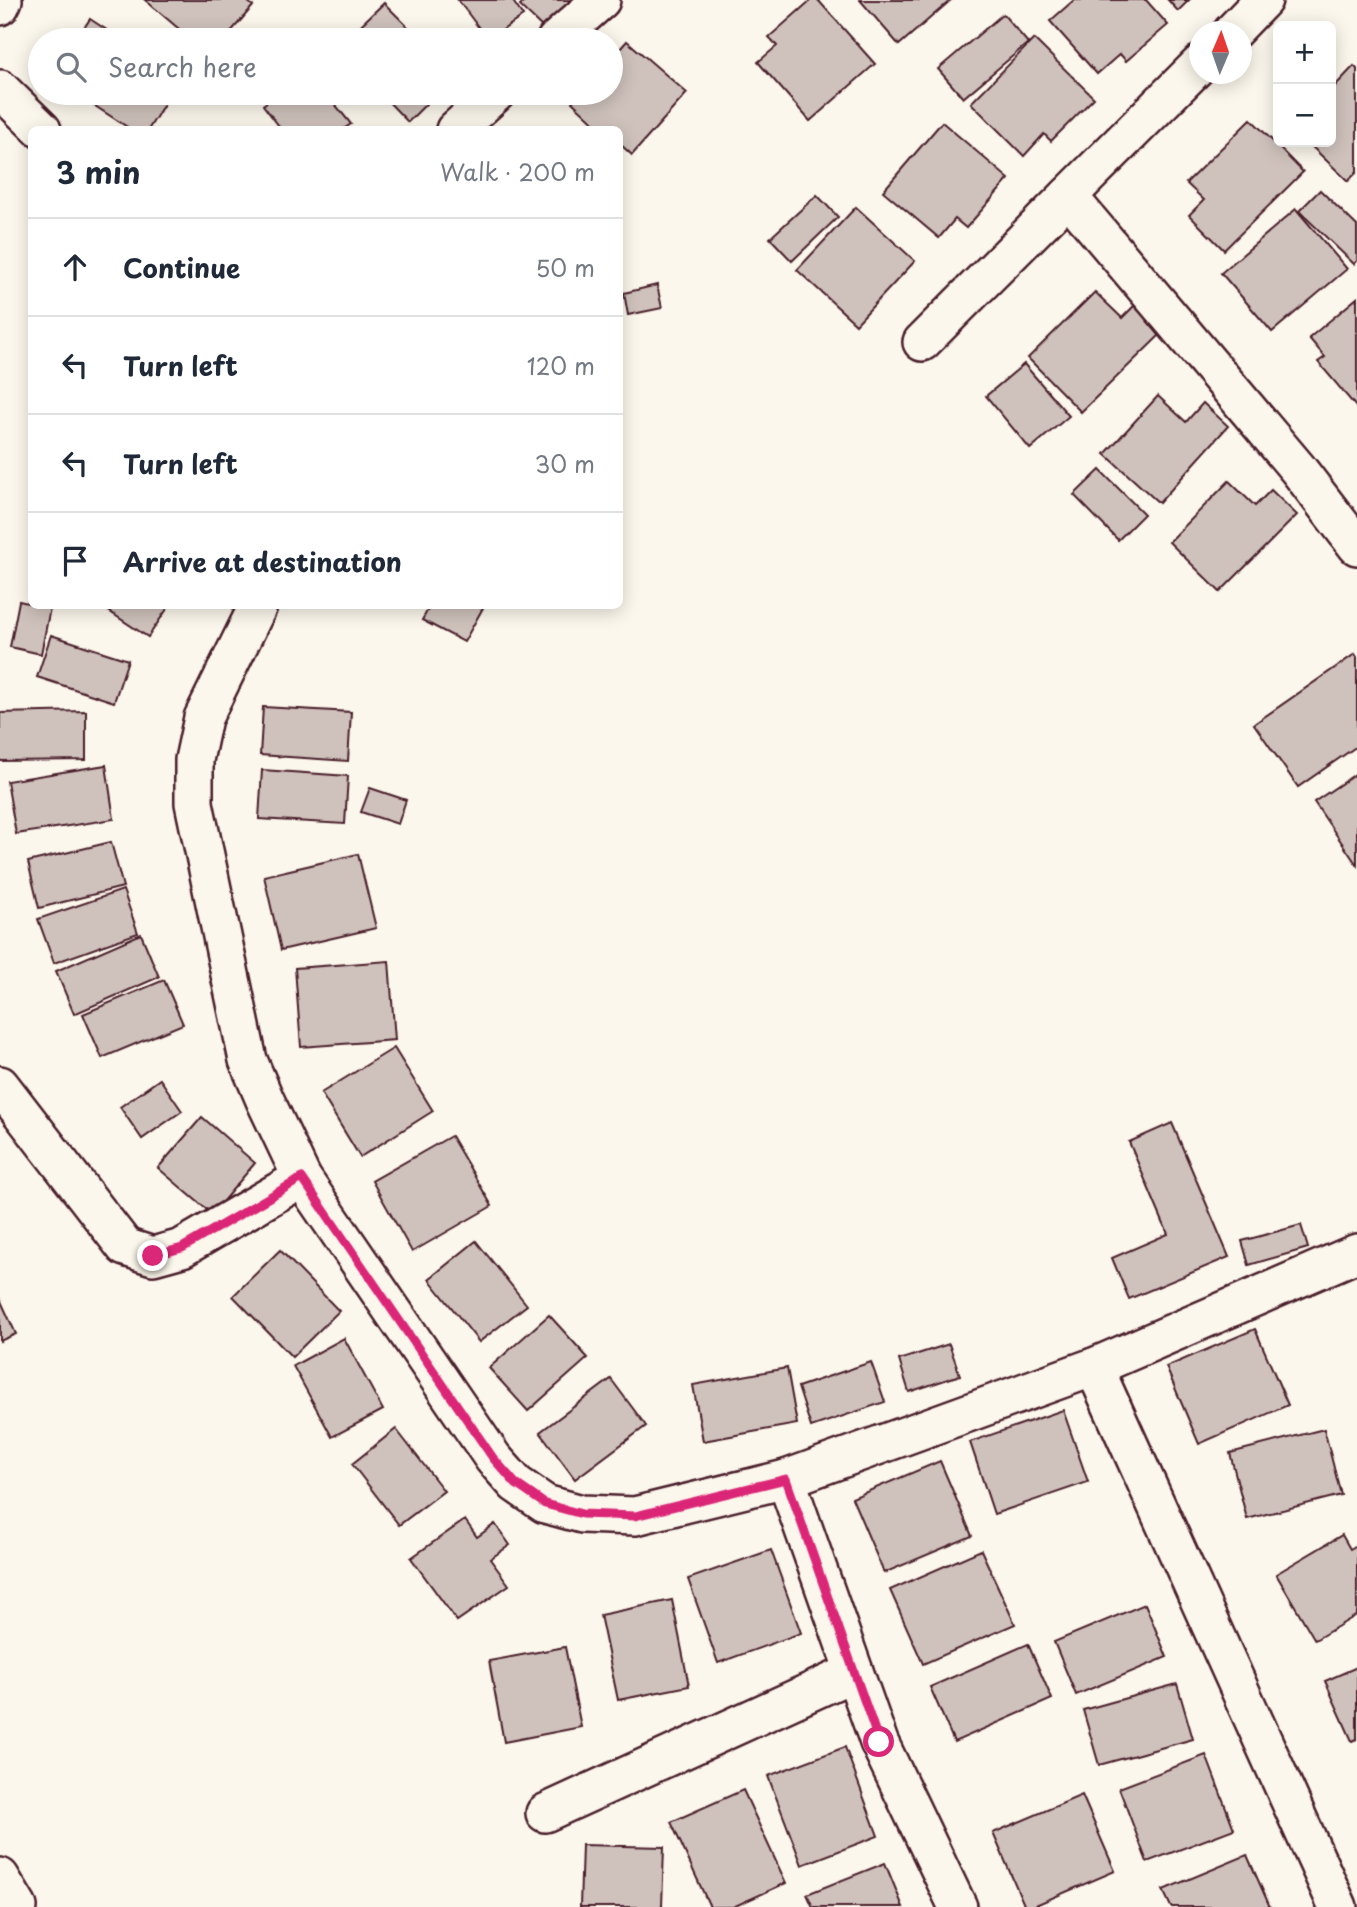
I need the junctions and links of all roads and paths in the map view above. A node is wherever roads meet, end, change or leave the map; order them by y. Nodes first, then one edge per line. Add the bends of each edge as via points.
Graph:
1 (3, 0) edge
2 (601, 0) edge
3 (1263, 0) edge
4 (0, 6) edge
5 (1243, 21) edge
6 (569, 28) edge
7 (1189, 74) edge
8 (0, 89) edge
9 (483, 105) edge
10 (38, 126) edge
11 (459, 126) edge
12 (1068, 196) junction
13 (922, 342) dead end
14 (1357, 546) edge
15 (257, 609) edge
16 (0, 1085) edge
17 (302, 1178) junction
18 (1357, 1253) edge
19 (1094, 1367) junction
20 (786, 1479) junction
21 (854, 1672) junction
22 (545, 1813) dead end
23 (0, 1877) edge
24 (18, 1907) edge
25 (958, 1907) edge
26 (1338, 1907) edge

1 - 4 street
2 - 6 street
3 - 5 street
7 - 12 street
8 - 10 street
9 - 11 street
12 - 13 street
12 - 14 street
15 - 17 street via 203,718 194,760 194,803 248,1060
16 - 17 street via 125,1247 153,1256 182,1248
17 - 20 street via 493,1458 516,1484 545,1504 582,1514 635,1516
18 - 19 street
19 - 20 street
19 - 26 street
20 - 21 street
21 - 22 street
21 - 25 street via 879,1742
23 - 24 street

